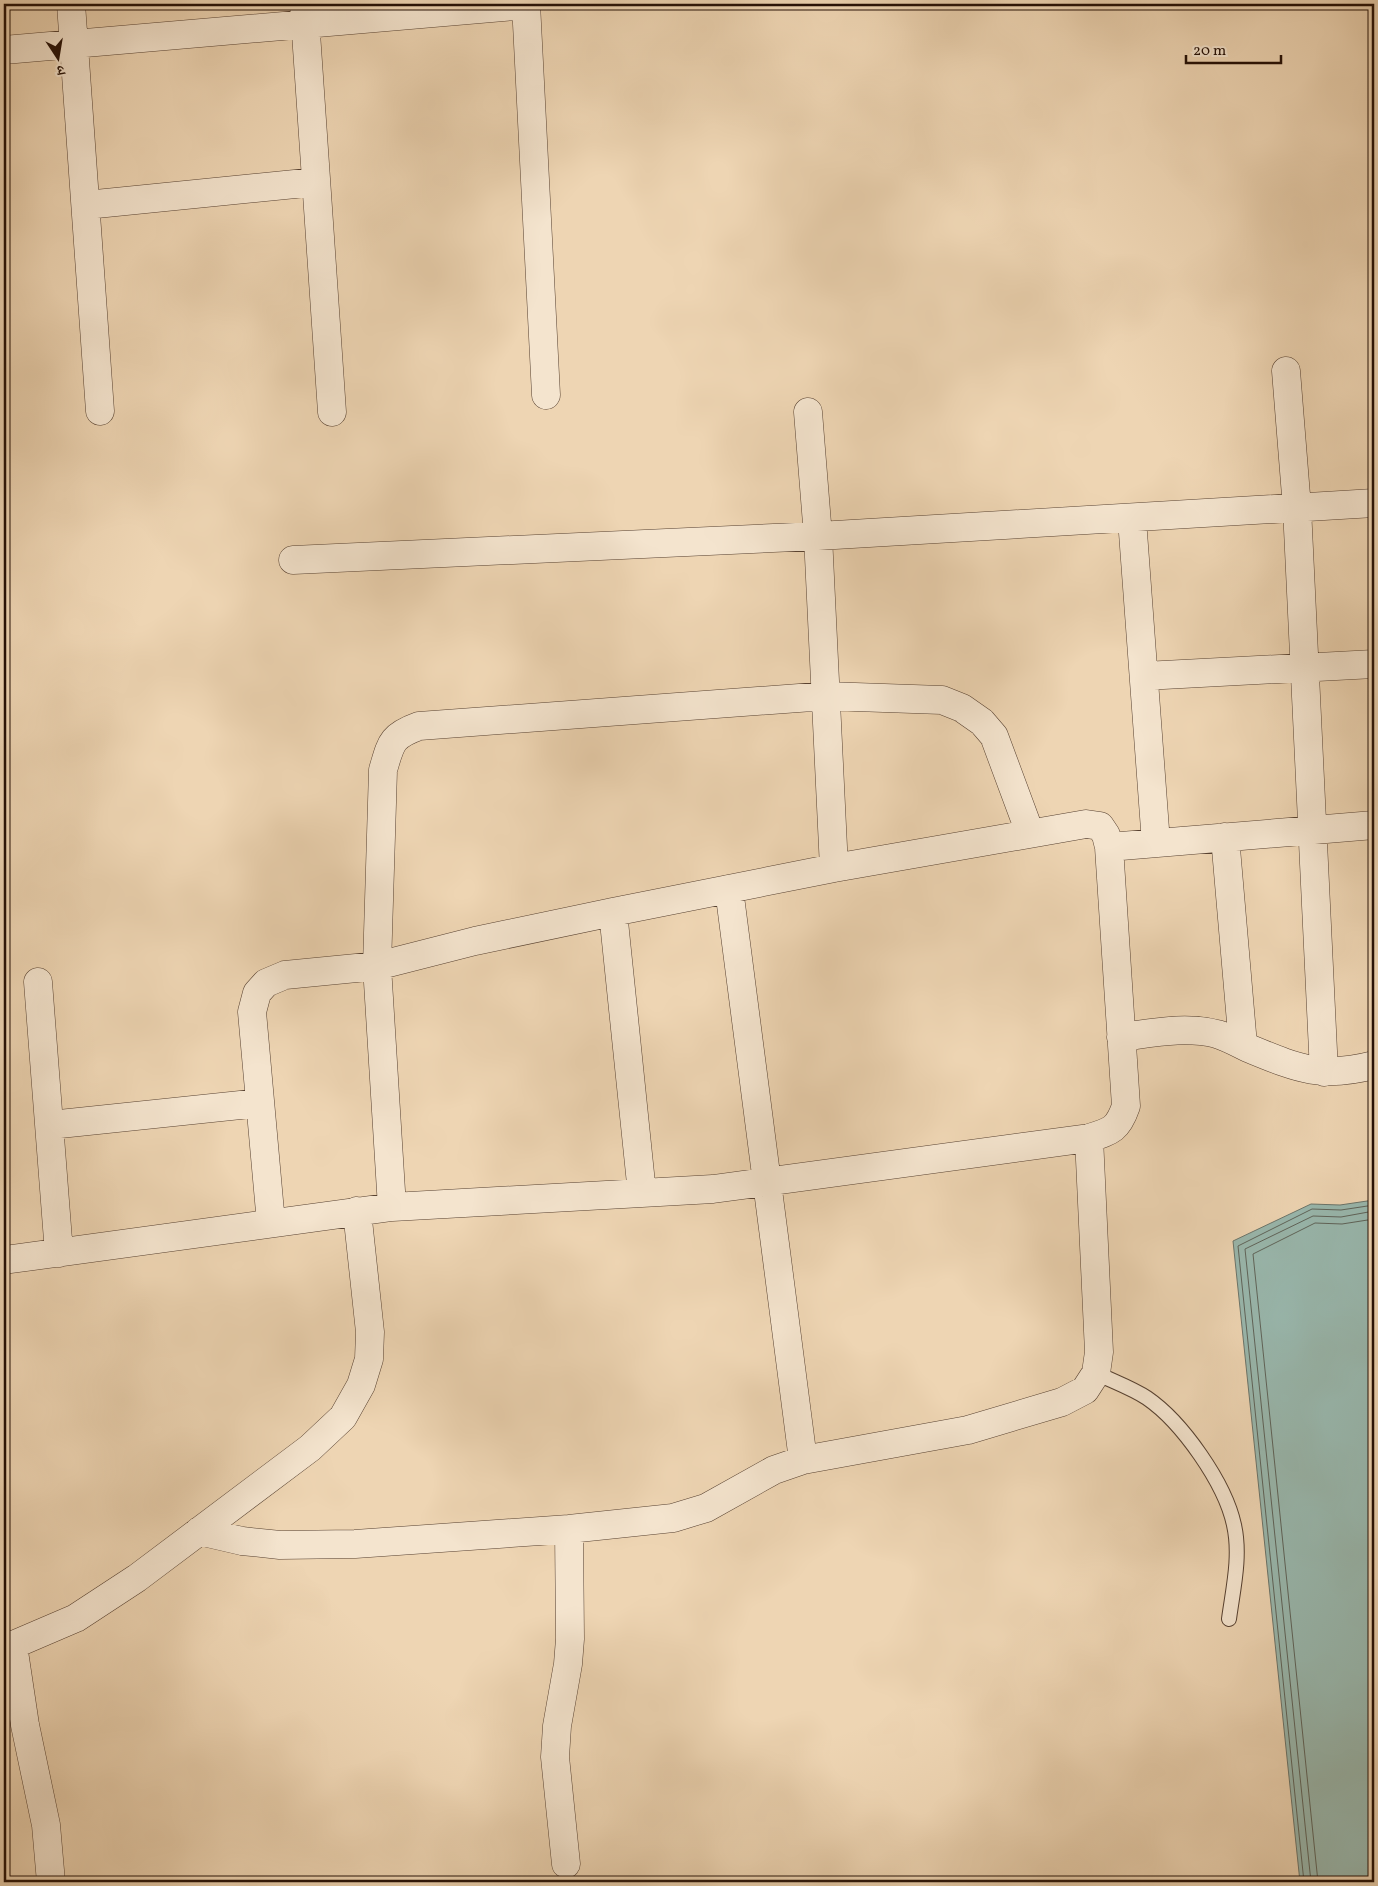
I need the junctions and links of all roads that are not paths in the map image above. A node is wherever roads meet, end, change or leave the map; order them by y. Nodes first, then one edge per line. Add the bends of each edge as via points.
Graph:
1 (71, 4) edge
2 (526, 5) edge
3 (304, 14) edge
4 (74, 43) junction
5 (4, 50) edge
6 (315, 182) junction
7 (86, 205) junction
8 (1286, 371) dead end
9 (546, 395) dead end
10 (100, 411) dead end
11 (332, 412) dead end
12 (808, 412) dead end
13 (1374, 504) edge
14 (1297, 508) junction
15 (1132, 518) junction
16 (818, 536) junction
17 (293, 560) dead end
18 (1374, 664) edge
19 (1304, 669) junction
20 (1144, 676) junction
21 (826, 696) junction
22 (1374, 825) edge
23 (1311, 830) junction
24 (1030, 834) junction
25 (1225, 837) junction
26 (1156, 843) junction
27 (1109, 847) junction
28 (834, 868) junction
29 (730, 889) junction
30 (613, 912) junction
31 (376, 966) junction
32 (38, 982) dead end
33 (1121, 1037) junction
34 (1243, 1045) junction
35 (1374, 1065) edge
36 (1324, 1072) junction
37 (260, 1103) junction
38 (50, 1125) junction
39 (1089, 1138) junction
40 (768, 1182) junction
41 (642, 1193) junction
42 (392, 1207) junction
43 (357, 1211) junction
44 (271, 1223) junction
45 (59, 1252) junction
46 (4, 1260) edge
47 (1096, 1373) junction
48 (803, 1460) junction
49 (569, 1529) junction
50 (199, 1531) junction
51 (1229, 1620) dead end
52 (8, 1645) edge
53 (566, 1864) dead end
54 (51, 1882) edge

1 - 4 street
2 - 3 street
2 - 9 street
3 - 4 street
3 - 6 street
4 - 5 street
4 - 7 street
6 - 7 street
6 - 11 street
7 - 10 street
8 - 14 street
12 - 16 street
13 - 14 street
14 - 15 street
14 - 19 street
15 - 16 street
15 - 20 street
16 - 17 street
16 - 21 street
18 - 19 street
19 - 20 street
19 - 23 street
20 - 26 street
21 - 24 street via 942,700 962,708 982,722 994,736
21 - 28 street
21 - 31 street via 419,726 401,732 390,748 383,770
22 - 23 street
23 - 25 street
23 - 36 street
24 - 27 street via 1086,824 1100,826
24 - 28 street
25 - 26 street
25 - 34 street
26 - 27 street
27 - 33 street
28 - 29 street
29 - 30 street
29 - 40 street
30 - 31 street via 475,940
30 - 41 street
31 - 37 street via 285,975 266,983 257,993 252,1012
31 - 42 street
32 - 38 street
33 - 34 street via 1177,1030 1217,1034
33 - 39 street via 1126,1106 1120,1122 1107,1132
34 - 36 street via 1294,1067
35 - 36 street
37 - 38 street
37 - 44 street
38 - 45 street
39 - 40 street
39 - 47 street via 1099,1352
40 - 41 street
40 - 48 street
41 - 42 street
42 - 43 street
43 - 44 street
43 - 50 street via 370,1332 369,1360 361,1385 343,1417 310,1448
44 - 45 street
45 - 46 street
47 - 48 street via 1084,1390 1062,1402 968,1430
47 - 51 lane via 1147,1398 1185,1433 1222,1492 1234,1525 1237,1557
48 - 49 street via 774,1470 706,1508 673,1518
49 - 50 street via 355,1544 280,1545 242,1541
49 - 53 street via 570,1639 554,1757
50 - 52 street via 137,1578 76,1618
52 - 54 street via 46,1825

